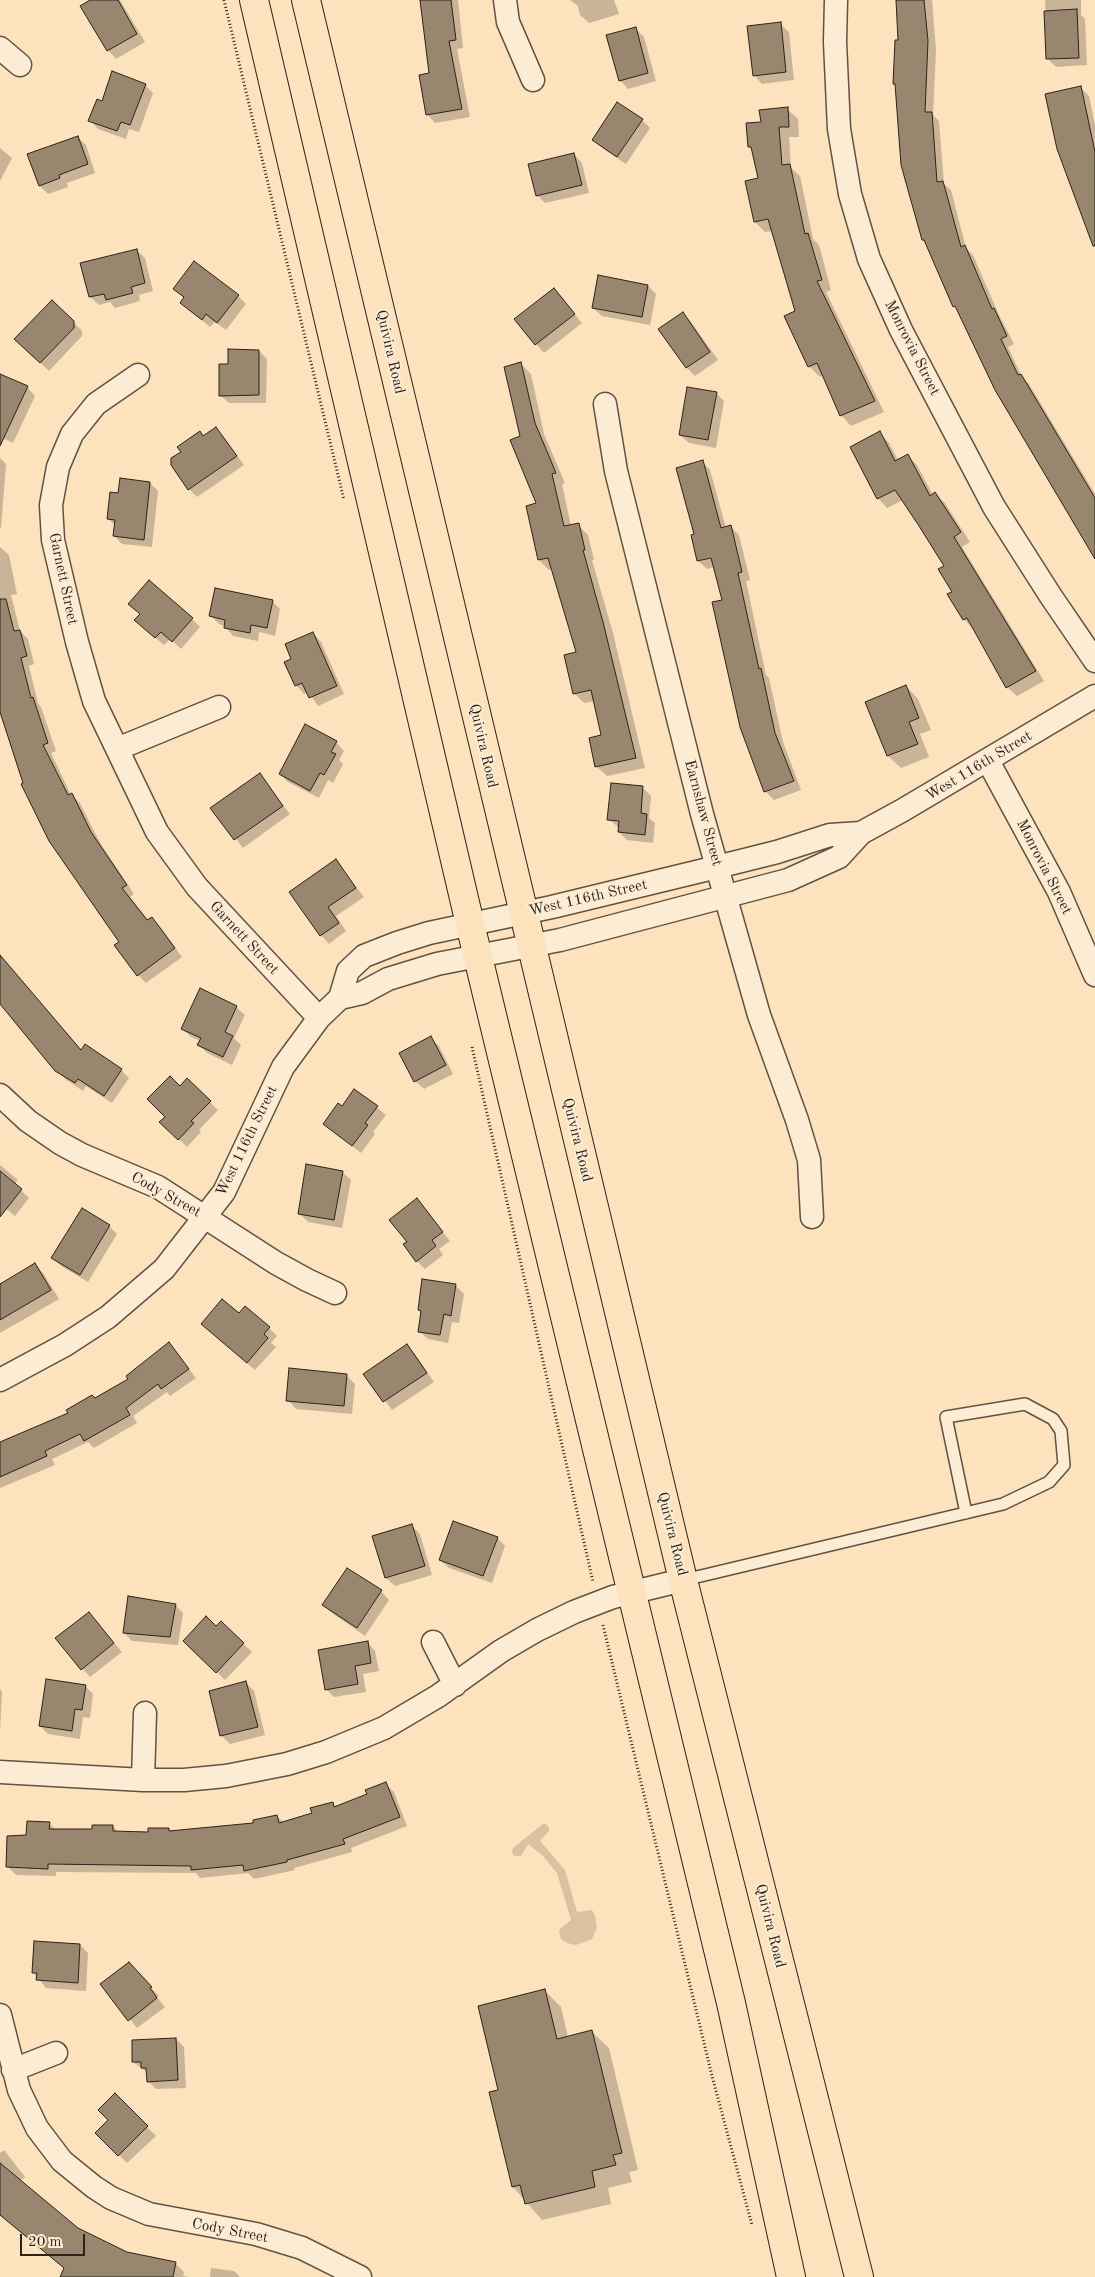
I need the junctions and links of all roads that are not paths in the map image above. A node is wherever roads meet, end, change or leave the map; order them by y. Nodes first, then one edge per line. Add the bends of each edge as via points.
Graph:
1 (254, 0) edge
2 (306, 0) edge
3 (505, 0) edge
4 (836, 0) edge
5 (0, 48) edge
6 (20, 66) dead end
7 (534, 80) dead end
8 (138, 375) dead end
9 (605, 404) dead end
10 (1095, 660) edge
11 (1095, 696) edge
12 (219, 707) dead end
13 (117, 749) junction
14 (988, 760) junction
15 (861, 833) junction
16 (717, 868) junction
17 (725, 897) junction
18 (523, 913) junction
19 (470, 924) junction
20 (530, 945) junction
21 (478, 955) junction
22 (1095, 975) edge
23 (340, 998) junction
24 (319, 1018) junction
25 (0, 1095) edge
26 (206, 1217) junction
27 (812, 1217) dead end
28 (336, 1293) dead end
29 (0, 1380) edge
30 (966, 1513) junction
31 (683, 1580) junction
32 (633, 1591) junction
33 (433, 1642) dead end
34 (455, 1685) junction
35 (145, 1713) dead end
36 (0, 1772) edge
37 (143, 1780) junction
38 (0, 2015) edge
39 (56, 2053) dead end
40 (13, 2070) junction
41 (360, 2277) edge
42 (791, 2277) edge
43 (859, 2277) edge

1 - 19 main road
2 - 18 main road, Quivira Road
3 - 7 street via 508,22
4 - 10 street, Monrovia Street via 839,129 850,194 869,259 901,330 994,507
5 - 6 street
8 - 13 street, Garnett Street via 96,404 72,434 58,467 51,505 53,540 77,642 94,701
9 - 16 street, Earnshaw Street via 616,471
11 - 14 street, West 116th Street
12 - 13 street
13 - 24 street, Garnett Street via 157,832 197,887
14 - 15 street, West 116th Street
14 - 22 street, Monrovia Street via 1059,892
15 - 16 street, West 116th Street via 830,835
15 - 17 street, West 116th Street via 839,857 788,880
16 - 17 street, Earnshaw Street
16 - 18 street, West 116th Street
17 - 20 street, West 116th Street
17 - 27 street, Earnshaw Street via 759,1015 809,1160
18 - 19 street, West 116th Street
18 - 20 main road, Quivira Road
19 - 21 main road
19 - 23 street, West 116th Street via 397,942 364,956 348,971
20 - 21 street, West 116th Street
20 - 31 main road, Quivira Road
21 - 23 street, West 116th Street via 388,979 362,993
21 - 32 main road
23 - 24 street, West 116th Street
24 - 26 street, West 116th Street via 283,1067 224,1192
25 - 26 street, Cody Street via 60,1143 158,1187
26 - 28 street, Cody Street via 276,1263
26 - 29 street, West 116th Street via 164,1269 108,1317 65,1345
30 - 30 lane via 1003,1504 1049,1482 1064,1464 1061,1431 1053,1419 1025,1404 946,1417
30 - 31 lane
31 - 32 street
31 - 43 main road, Quivira Road
32 - 34 street via 537,1630 501,1651
32 - 42 main road via 731,2003
33 - 34 street
34 - 37 street via 384,1728 295,1762 226,1776
35 - 37 street
36 - 37 street
38 - 40 street, Cody Street
39 - 40 street
40 - 41 street, Cody Street via 27,2110 49,2145 77,2175 111,2198 149,2214 256,2234 302,2248

